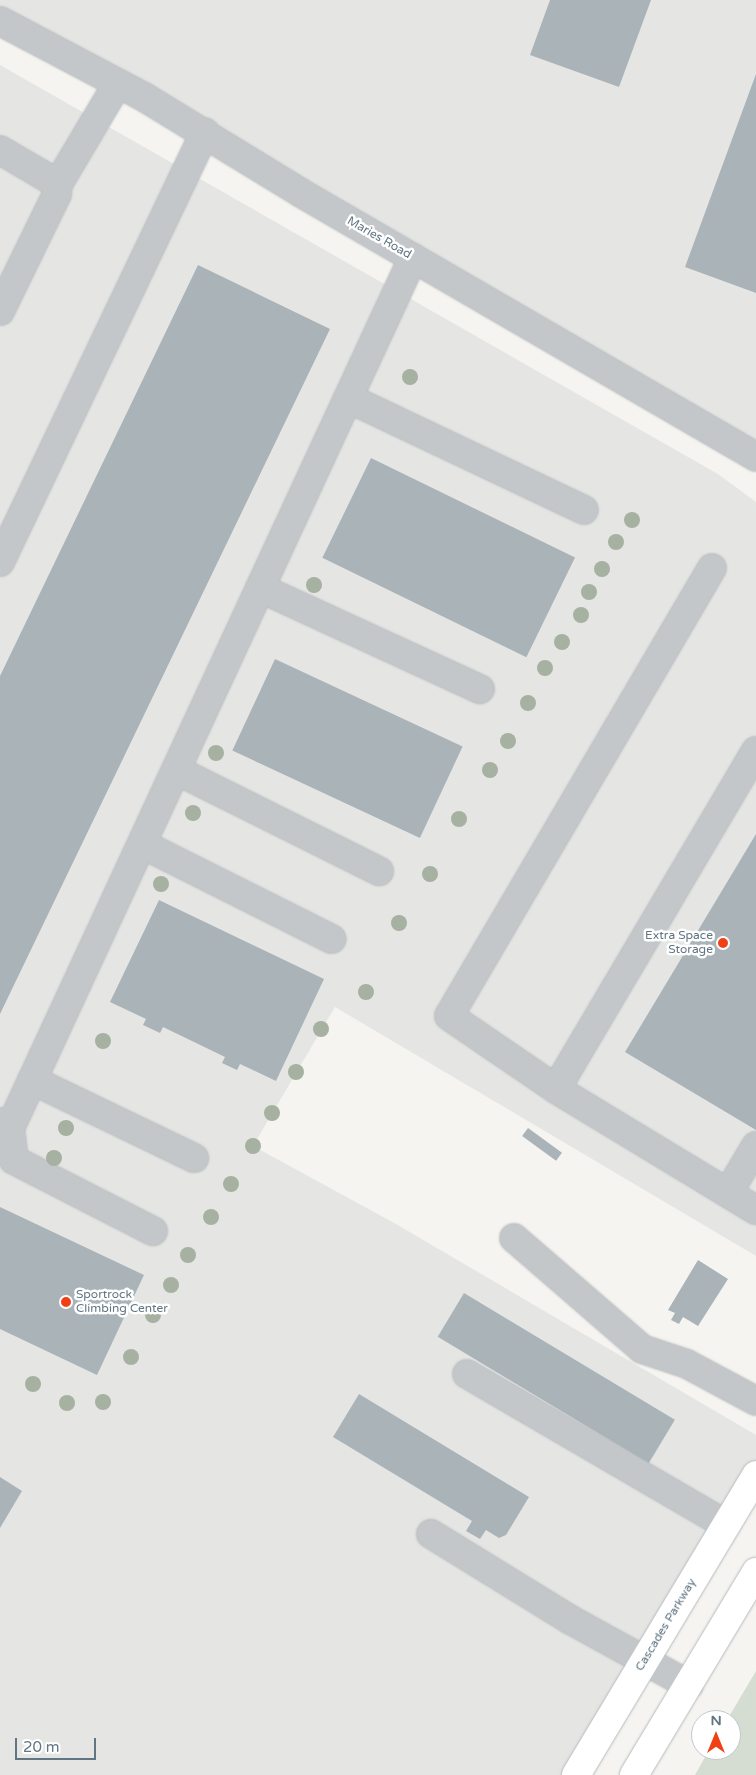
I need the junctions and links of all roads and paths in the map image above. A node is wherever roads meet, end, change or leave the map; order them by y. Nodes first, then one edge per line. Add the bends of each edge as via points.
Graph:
1 (0, 21) edge
2 (118, 83) junction
3 (205, 132) junction
4 (0, 150) edge
5 (58, 184) junction
6 (413, 258) junction
7 (0, 311) edge
8 (348, 398) junction
9 (756, 457) edge
10 (584, 510) dead end
11 (0, 562) edge
12 (712, 568) dead end
13 (260, 588) junction
14 (480, 689) dead end
15 (756, 751) edge
16 (176, 770) junction
17 (142, 844) junction
18 (379, 871) dead end
19 (332, 939) dead end
20 (32, 1080) junction
21 (556, 1089) junction
22 (5, 1125) edge
23 (756, 1146) edge
24 (194, 1158) dead end
25 (728, 1193) junction
26 (756, 1210) edge
27 (153, 1231) dead end
28 (514, 1238) dead end
29 (467, 1374) dead end
30 (756, 1401) edge
31 (756, 1475) edge
32 (726, 1525) junction
33 (432, 1534) dead end
34 (756, 1572) edge
35 (644, 1661) junction
36 (688, 1685) junction
37 (576, 1775) edge
38 (634, 1775) edge

1 - 2 street, Maries Road
2 - 3 street, Maries Road
2 - 5 street
3 - 6 street, Maries Road
3 - 11 street
4 - 5 street
5 - 7 street via 57,194
6 - 8 street
6 - 9 street, Maries Road
8 - 10 street
8 - 13 street
12 - 21 street via 449,1016
13 - 14 street
13 - 16 street
15 - 21 street
16 - 17 street
16 - 18 street
17 - 19 street
17 - 20 street
20 - 22 street
20 - 24 street
21 - 25 street
22 - 27 street via 14,1160
23 - 25 street
25 - 26 street
28 - 30 street via 642,1349 687,1364
29 - 32 street
31 - 32 main road, Cascades Parkway
32 - 35 main road, Cascades Parkway
33 - 35 street
34 - 36 main road
35 - 36 street
35 - 37 main road, Cascades Parkway
36 - 38 main road

